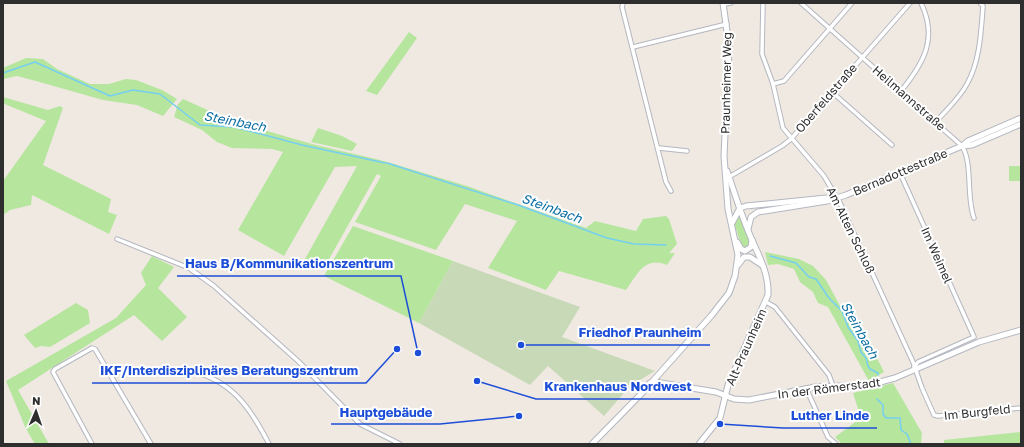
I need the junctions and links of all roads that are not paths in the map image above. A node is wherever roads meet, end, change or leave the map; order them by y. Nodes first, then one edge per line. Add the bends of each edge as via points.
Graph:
1 (623, 3) edge
2 (731, 3) edge
3 (763, 3) edge
4 (800, 3) edge
5 (852, 3) edge
6 (910, 3) edge
7 (921, 3) edge
8 (980, 3) edge
9 (724, 4) edge
10 (727, 24) junction
11 (830, 29) junction
12 (633, 47) junction
13 (862, 57) junction
14 (773, 84) junction
15 (901, 91) junction
16 (832, 92) junction
17 (1021, 118) edge
18 (936, 122) junction
19 (1021, 124) edge
20 (791, 139) junction
21 (892, 145) dead end
22 (962, 146) junction
23 (659, 148) junction
24 (687, 151) dead end
25 (725, 164) junction
26 (900, 173) junction
27 (729, 177) junction
28 (671, 191) dead end
29 (837, 198) junction
30 (740, 208) junction
31 (974, 218) dead end
32 (732, 225) junction
33 (748, 230) junction
34 (735, 238) junction
35 (117, 239) dead end
36 (752, 240) junction
37 (764, 267) junction
38 (737, 268) junction
39 (766, 302) junction
40 (1021, 330) edge
41 (974, 337) joint
42 (186, 369) dead end
43 (915, 369) junction
44 (650, 383) junction
45 (833, 386) junction
46 (806, 388) junction
47 (726, 395) junction
48 (1021, 408) edge
49 (92, 444) edge
50 (151, 444) edge
51 (269, 444) edge
52 (400, 444) edge
53 (592, 444) edge
54 (699, 444) edge
55 (836, 444) edge

1 - 12 street
2 - 9 street
3 - 14 street, Am Alten Schloß via 762,54
4 - 11 street, Heilmannstraße
5 - 11 street
6 - 13 street, Oberfeldstraße
7 - 15 street via 929,26 929,39 918,69
8 - 18 street via 983,6 976,61 967,84
9 - 10 main road, Praunheimer Weg
10 - 12 street
10 - 25 main road, Praunheimer Weg via 729,46
11 - 13 street, Heilmannstraße
11 - 14 street via 784,81
12 - 23 street
13 - 15 street, Heilmannstraße
13 - 16 street, Oberfeldstraße
14 - 20 street, Am Alten Schloß via 783,128
15 - 18 street, Heilmannstraße
16 - 20 street, Oberfeldstraße
16 - 21 street
17 - 22 main road, Bernadottestraße
18 - 22 street, Heilmannstraße
19 - 22 main road, Bernadottestraße via 972,145
20 - 27 street, Oberfeldstraße
20 - 29 street, Am Alten Schloß via 824,176
22 - 26 main road, Bernadottestraße
22 - 31 street, Bernadottestraße via 966,157 970,203
23 - 24 street
23 - 28 street via 666,182
25 - 27 main road, Praunheimer Weg
25 - 32 main road, Praunheimer Weg
26 - 29 main road, Bernadottestraße
26 - 41 street, Im Weimel
27 - 30 main road, Praunheimer Weg
29 - 30 main road
29 - 33 main road via 758,212 751,217
29 - 43 street, Am Alten Schloß
30 - 32 main road
30 - 33 main road, Praunheimer Weg
32 - 34 main road, Praunheimer Weg
33 - 36 main road, Praunheimer Weg
34 - 36 main road via 745,251 751,247
34 - 38 main road, Praunheimer Weg
35 - 52 street via 189,268 214,286 298,361 360,424
36 - 37 main road, Praunheimer Weg
37 - 38 main road via 750,257 740,260
37 - 39 main road, Alt-Praunheim via 768,287
38 - 44 main road, Praunheimer Weg via 723,302
39 - 45 street via 775,307 829,375
39 - 47 main road, Alt-Praunheim via 728,385
40 - 43 main road, In der Römerstadt via 979,342
41 - 43 street, In der Römerstadt via 918,362
42 - 51 street via 214,378 239,396
43 - 45 main road, In der Römerstadt via 869,385
43 - 48 street, Im Burgfeld via 934,415
44 - 47 main road, In der Römerstadt
44 - 53 main road, Praunheimer Weg
45 - 46 main road, In der Römerstadt
46 - 47 main road, In der Römerstadt via 749,400 734,399
46 - 55 street via 828,437
47 - 54 main road, Alt-Praunheim via 720,418
49 - 50 street via 53,372 95,348

